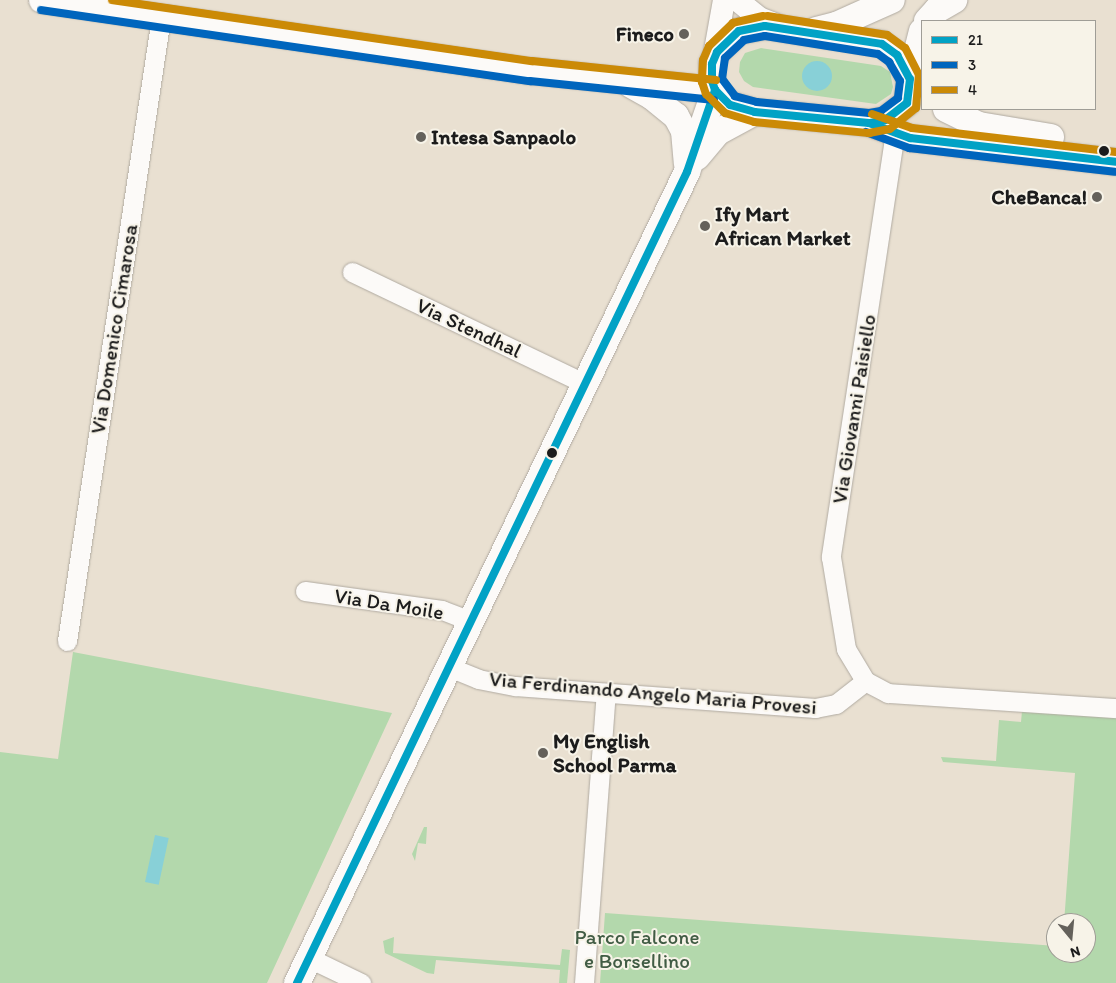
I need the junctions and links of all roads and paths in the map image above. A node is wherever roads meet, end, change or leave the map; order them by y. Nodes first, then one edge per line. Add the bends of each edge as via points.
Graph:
1 (42, 0) edge
2 (724, 0) edge
3 (736, 0) edge
4 (892, 0) edge
5 (954, 0) edge
6 (161, 17) junction
7 (928, 20) edge
8 (784, 27) junction
9 (810, 31) junction
10 (921, 40) edge
11 (712, 64) junction
12 (622, 80) junction
13 (916, 84) edge
14 (715, 90) junction
15 (948, 110) edge
16 (755, 112) junction
17 (869, 123) junction
18 (895, 132) junction
19 (1116, 146) edge
20 (1116, 162) edge
21 (687, 172) junction
22 (352, 272) dead end
23 (586, 384) junction
24 (305, 590) dead end
25 (471, 621) junction
26 (67, 642) dead end
27 (449, 667) junction
28 (865, 681) junction
29 (606, 693) junction
30 (1116, 708) edge
31 (309, 958) junction
32 (297, 983) edge
33 (361, 983) edge
34 (584, 983) edge

1 - 6 main road
2 - 11 street
3 - 8 street via 765,22
4 - 9 main road via 836,25
5 - 7 main road
6 - 12 main road via 531,71
6 - 26 street, Via Domenico Cimarosa
8 - 9 main road
8 - 11 main road via 753,27 738,31 725,42
9 - 13 main road via 882,44 897,55
10 - 13 main road
11 - 12 main road via 692,74
11 - 14 main road
12 - 14 main road
12 - 21 main road via 651,96 676,116 684,131
13 - 17 main road via 898,113
14 - 16 main road via 730,105
14 - 21 main road
15 - 19 main road via 989,127
16 - 17 main road
16 - 21 main road via 718,132
17 - 18 main road
18 - 20 main road via 910,138
18 - 28 street, Via Giovanni Paisiello via 831,557 844,641 850,658
21 - 23 main road
22 - 23 street, Via Stendhal
23 - 25 main road
24 - 25 street, Via Da Moile via 442,610
25 - 27 main road
27 - 29 street, Via Ferdinando Angelo Maria Provesi via 491,682
27 - 31 main road
28 - 29 street, Via Ferdinando Angelo Maria Provesi via 836,704 822,708
28 - 30 street via 878,690 898,695
29 - 34 street
31 - 32 main road
31 - 33 street

